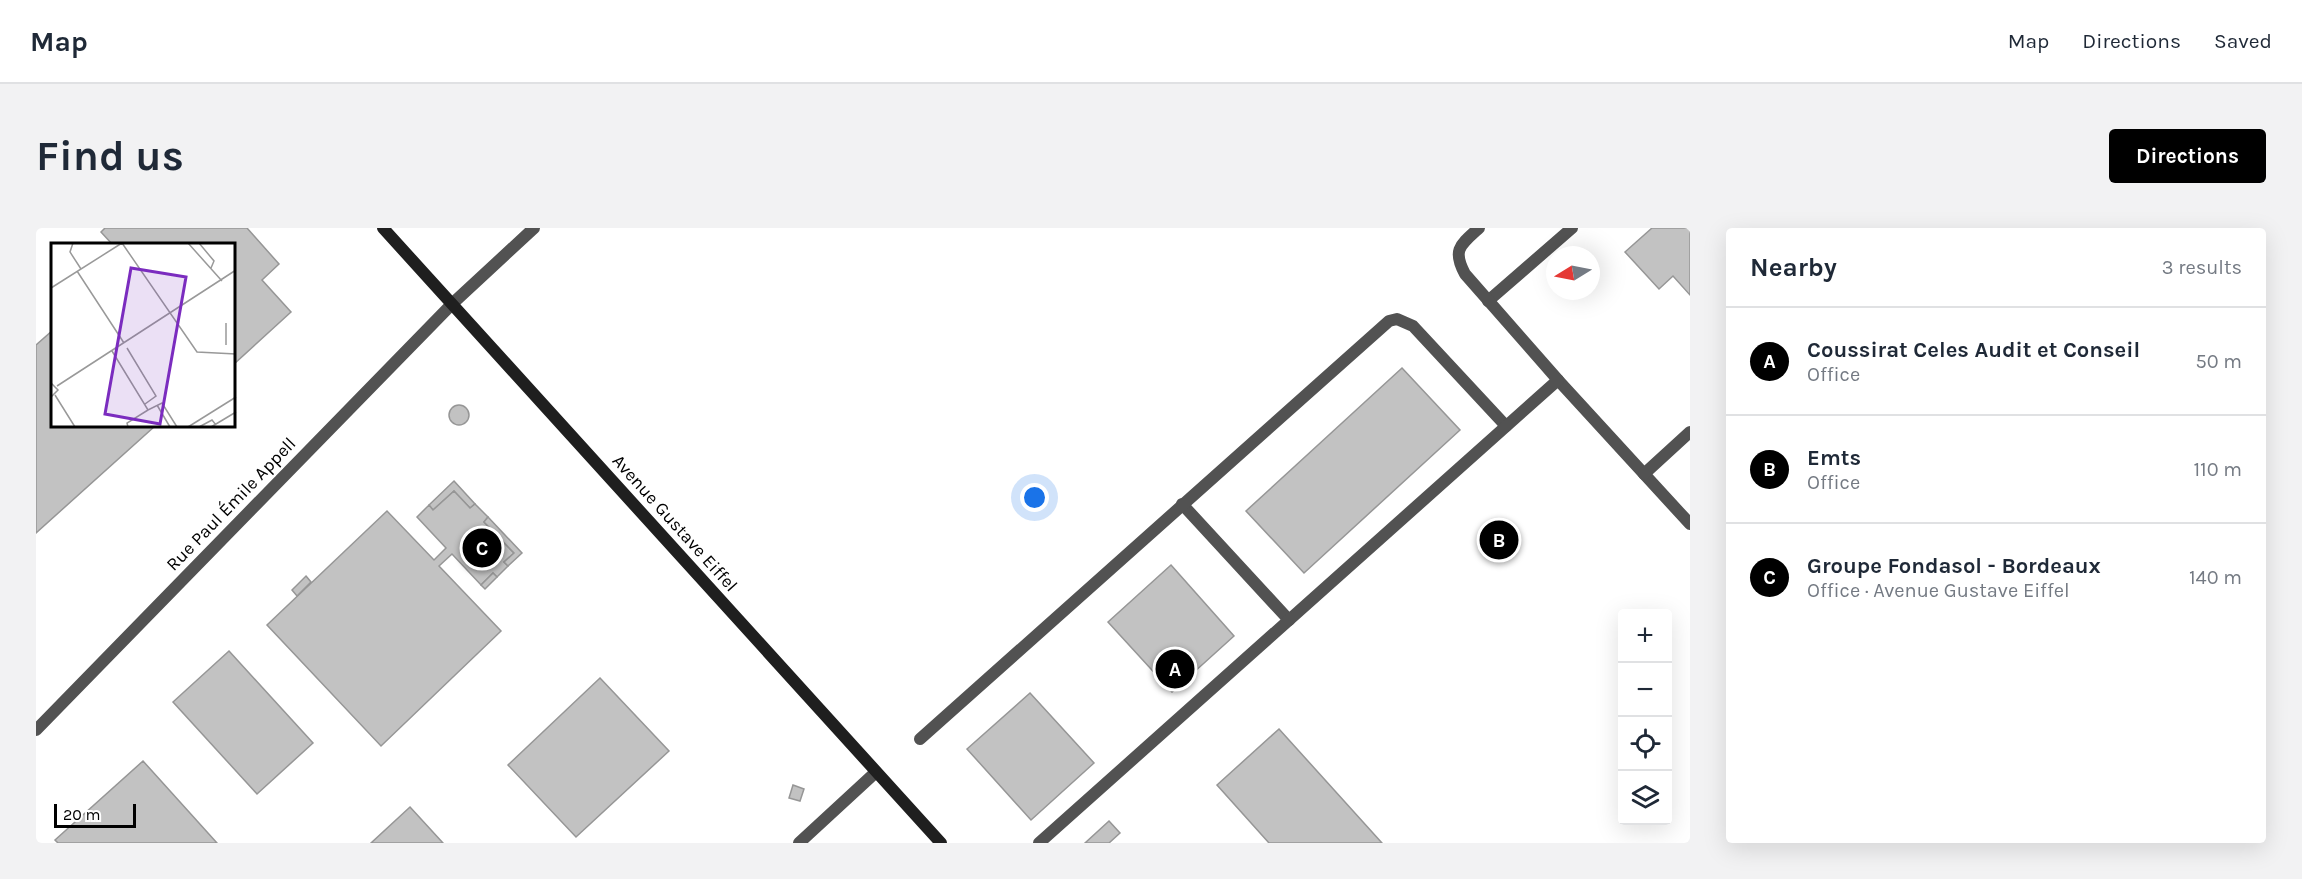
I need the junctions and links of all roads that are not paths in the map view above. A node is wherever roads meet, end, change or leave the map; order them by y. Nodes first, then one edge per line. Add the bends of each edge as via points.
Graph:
1 (383, 228) edge
2 (534, 228) edge
3 (1479, 228) edge
4 (1572, 228) edge
5 (1488, 301) junction
6 (452, 304) junction
7 (1558, 380) junction
8 (1506, 426) junction
9 (1690, 432) edge
10 (1644, 474) junction
11 (1182, 504) junction
12 (1690, 524) edge
13 (1289, 620) junction
14 (36, 730) edge
15 (920, 739) dead end
16 (876, 772) junction
17 (799, 843) edge
18 (941, 843) edge
19 (1039, 843) edge

1 - 6 street, Avenue Gustave Eiffel
2 - 6 street, Rue Paul Émile Appell
3 - 5 street via 1460,247 1457,260
4 - 5 street
5 - 7 street
6 - 14 street, Rue Paul Émile Appell
6 - 16 street, Avenue Gustave Eiffel
7 - 8 street
7 - 10 street
8 - 11 street via 1413,326 1397,319 1389,321
8 - 13 street
9 - 10 street
10 - 12 street
11 - 13 street
11 - 15 street
13 - 19 street
16 - 17 street
16 - 18 street, Avenue Gustave Eiffel

